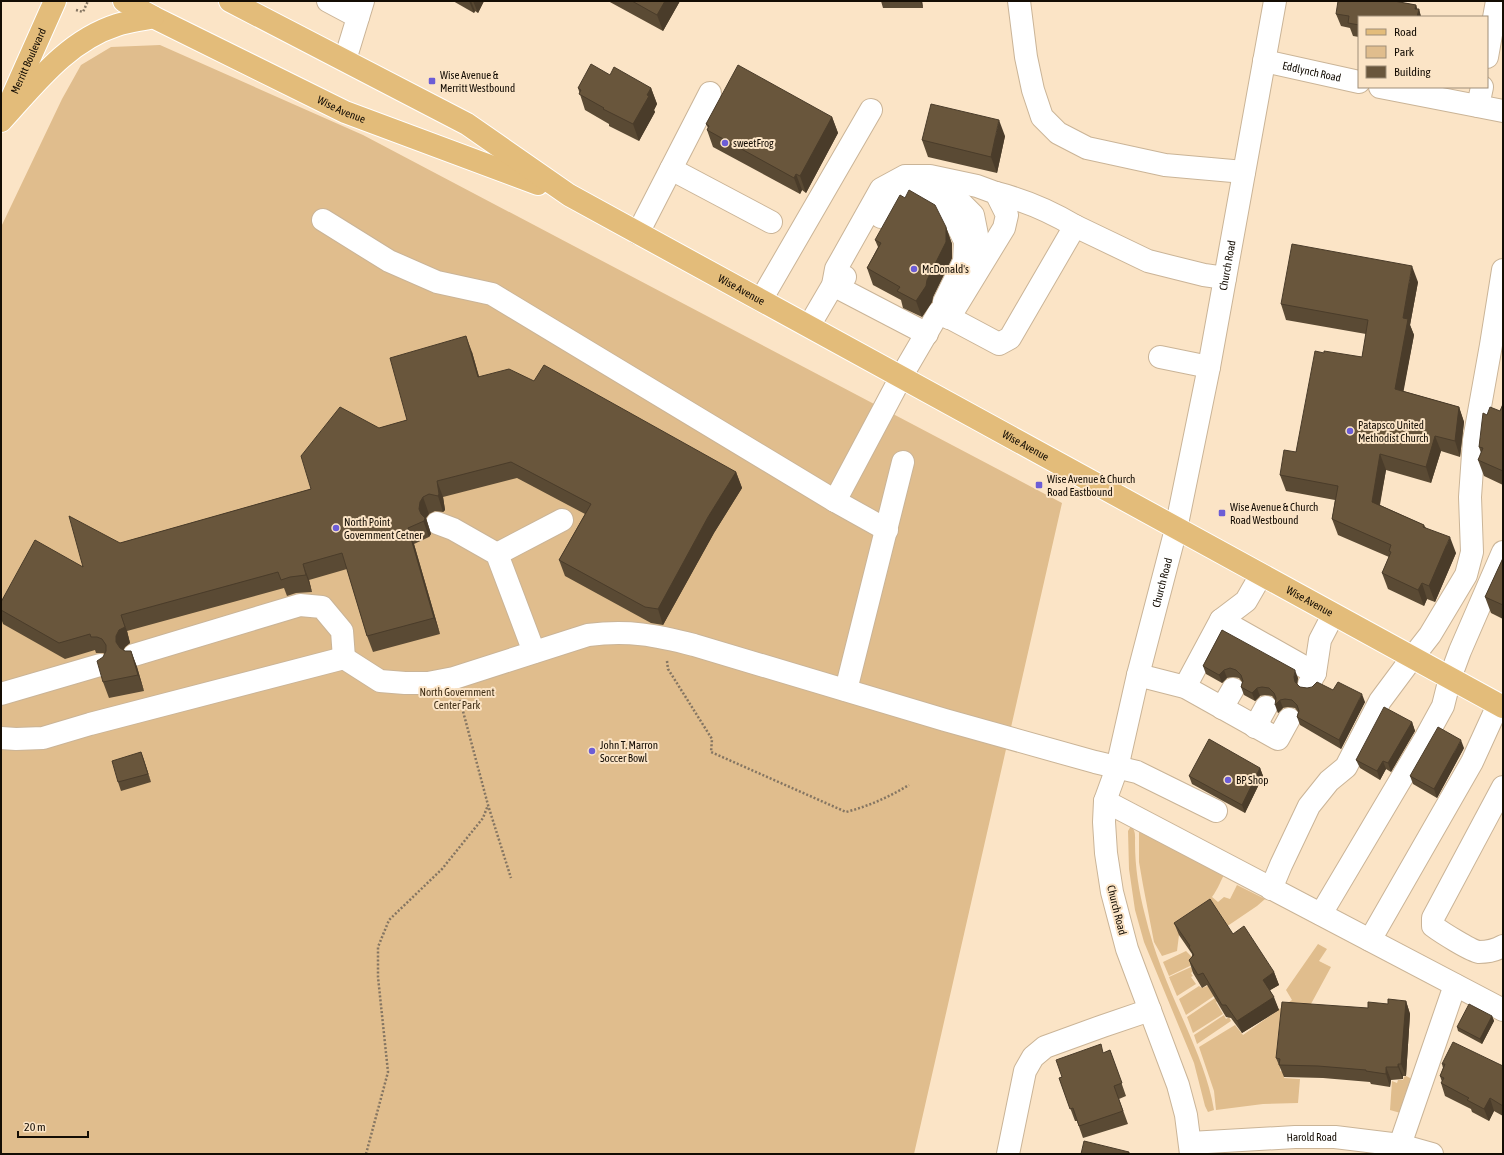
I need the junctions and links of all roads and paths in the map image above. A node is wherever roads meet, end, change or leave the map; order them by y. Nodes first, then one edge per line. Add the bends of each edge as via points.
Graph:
1 (88, 1) edge
2 (124, 1) edge
3 (230, 1) edge
4 (241, 1) edge
5 (328, 1) edge
6 (1019, 1) edge
7 (1275, 1) edge
8 (1497, 1) edge
9 (63, 4) edge
10 (361, 9) edge
11 (153, 17) junction
12 (262, 18) junction
13 (1488, 51) edge
14 (345, 60) junction
15 (1264, 61) junction
16 (1358, 82) edge
17 (1390, 88) edge
18 (710, 93) dead end
19 (1480, 97) edge
20 (871, 110) dead end
21 (1503, 111) edge
22 (1, 121) edge
23 (671, 168) junction
24 (1244, 172) junction
25 (996, 193) junction
26 (570, 195) junction
27 (323, 220) dead end
28 (771, 222) dead end
29 (1075, 226) junction
30 (638, 233) junction
31 (1503, 270) edge
32 (1225, 278) junction
33 (833, 285) junction
34 (761, 300) junction
35 (944, 315) junction
36 (809, 326) junction
37 (927, 334) junction
38 (1160, 357) dead end
39 (1209, 367) junction
40 (901, 377) junction
41 (903, 462) dead end
42 (835, 501) junction
43 (562, 520) dead end
44 (437, 523) dead end
45 (1176, 529) junction
46 (886, 530) junction
47 (1503, 552) edge
48 (497, 554) junction
49 (1261, 575) junction
50 (1333, 615) junction
51 (1221, 620) junction
52 (672, 639) junction
53 (534, 652) junction
54 (134, 655) edge
55 (344, 658) junction
56 (1412, 658) junction
57 (100, 665) edge
58 (1138, 675) junction
59 (454, 678) junction
60 (1450, 678) junction
61 (1185, 687) junction
62 (1233, 689) dead end
63 (846, 690) junction
64 (1, 694) edge
65 (1501, 706) edge
66 (1266, 707) dead end
67 (1222, 708) junction
68 (1289, 719) dead end
69 (1256, 727) junction
70 (1, 738) edge
71 (1117, 768) junction
72 (909, 785) dead end
73 (1503, 787) edge
74 (1105, 801) junction
75 (488, 804) junction
76 (1216, 811) dead end
77 (511, 878) dead end
78 (1271, 888) junction
79 (1321, 914) junction
80 (1370, 940) junction
81 (1503, 946) edge
82 (1455, 985) junction
83 (1150, 1010) junction
84 (1503, 1010) edge
85 (1400, 1145) junction
86 (1191, 1148) edge
87 (366, 1154) edge
88 (1008, 1154) edge
89 (1432, 1154) edge

1 - 9 path via 83,12
2 - 11 main road, Wise Avenue
3 - 12 main road, Wise Avenue
4 - 12 main road
5 - 10 street
6 - 24 street via 1026,57 1034,90 1042,117 1058,133 1087,148 1165,165
7 - 15 street, Church Road
8 - 13 street
9 - 22 main road, Merritt Boulevard
10 - 14 street
11 - 22 main road via 117,25 78,44 55,62
11 - 26 main road, Wise Avenue via 345,112
12 - 14 main road, Wise Avenue
14 - 26 main road, Wise Avenue via 466,124
15 - 16 street, Eddlynch Road
15 - 24 street, Church Road
17 - 19 street
18 - 23 street
19 - 21 street
20 - 34 street
23 - 28 street
23 - 30 street
24 - 32 street, Church Road
25 - 29 street via 1017,198 1052,212
25 - 33 street via 977,186 930,176 905,176 881,189 836,269
25 - 35 street via 1007,215 1004,228
26 - 30 main road, Wise Avenue
27 - 42 street via 389,261 437,282 492,294
29 - 32 street via 1148,261
29 - 35 street via 1010,338 1000,344
30 - 34 main road, Wise Avenue
31 - 56 street via 1474,440 1470,497 1472,552 1466,575 1430,635
32 - 39 street, Church Road
33 - 35 street via 849,274 891,200 913,190 928,194 951,213 965,241 964,262
33 - 36 street
33 - 37 street
34 - 36 main road, Wise Avenue
35 - 37 street
36 - 40 main road, Wise Avenue
37 - 40 street
38 - 39 street
39 - 45 street, Church Road
40 - 42 street
40 - 45 main road, Wise Avenue
41 - 46 street
42 - 46 street
43 - 48 street
44 - 48 street via 453,529
45 - 49 main road, Wise Avenue
45 - 58 street, Church Road
46 - 63 street
47 - 60 street
48 - 53 street
49 - 50 main road, Wise Avenue
49 - 51 street via 1246,601
50 - 51 street via 1320,640 1312,679 1256,648
50 - 56 main road, Wise Avenue
51 - 61 street
52 - 53 street via 609,632 588,635
52 - 63 street
52 - 72 path via 667,657 668,669 712,739 711,752 846,812 887,798
53 - 59 street
54 - 55 street via 300,605 322,607 342,631
55 - 59 street via 380,681 420,683
55 - 70 street via 43,738
56 - 60 main road, Wise Avenue
56 - 78 street via 1380,701 1346,767 1329,781 1309,806
57 - 64 street
58 - 61 street
58 - 71 street, Church Road
59 - 75 path
60 - 65 main road, Wise Avenue
60 - 79 street via 1442,706 1426,737
61 - 67 street
62 - 67 street
63 - 71 street
65 - 80 street via 1472,762
66 - 69 street
67 - 69 street
68 - 69 street via 1278,739
71 - 74 street, Church Road
71 - 76 street via 1137,772
73 - 81 street via 1432,918 1433,926 1442,933 1478,952 1497,950
74 - 78 street
74 - 83 street, Church Road via 1106,853 1112,892 1127,950
75 - 77 path
75 - 87 path via 483,818 442,869 389,920 378,947 378,977 388,1072
78 - 79 street
79 - 80 street
80 - 82 street
82 - 84 street
82 - 85 street
83 - 86 street, Church Road via 1178,1085
83 - 88 street via 1045,1047 1033,1057 1025,1071
85 - 86 street, Harold Road via 1335,1137 1295,1137
85 - 89 street, Harold Road

